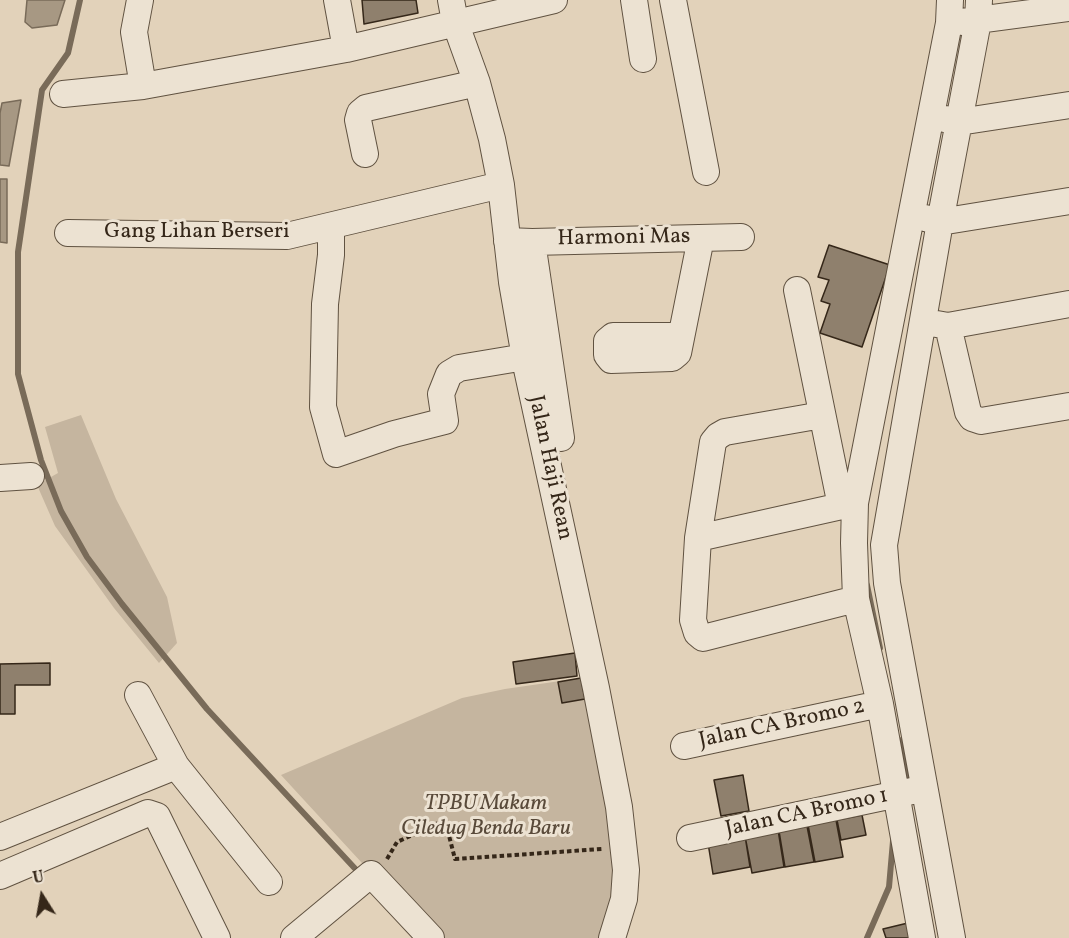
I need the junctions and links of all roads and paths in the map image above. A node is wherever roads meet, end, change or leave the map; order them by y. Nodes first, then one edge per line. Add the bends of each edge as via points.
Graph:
1 (140, 0) edge
2 (337, 0) edge
3 (554, 0) edge
4 (634, 0) edge
5 (673, 0) edge
6 (1069, 8) edge
7 (978, 10) edge
8 (949, 11) edge
9 (447, 17) edge
10 (346, 49) junction
11 (643, 59) dead end
12 (477, 83) junction
13 (143, 86) junction
14 (63, 94) dead end
15 (1069, 105) edge
16 (930, 117) junction
17 (959, 122) junction
18 (365, 154) dead end
19 (706, 172) dead end
20 (501, 184) junction
21 (1069, 201) edge
22 (912, 214) junction
23 (940, 222) junction
24 (331, 227) junction
25 (68, 233) dead end
26 (741, 237) dead end
27 (702, 238) junction
28 (519, 241) junction
29 (797, 290) dead end
30 (1069, 304) edge
31 (923, 318) junction
32 (948, 326) junction
33 (681, 336) dead end
34 (525, 357) junction
35 (1069, 406) edge
36 (822, 415) junction
37 (561, 438) dead end
38 (31, 476) dead end
39 (0, 478) edge
40 (892, 490) junction
41 (852, 499) junction
42 (699, 538) junction
43 (856, 599) junction
44 (138, 695) dead end
45 (880, 704) junction
46 (684, 746) dead end
47 (177, 766) junction
48 (911, 792) junction
49 (0, 837) edge
50 (690, 838) dead end
51 (623, 848) junction
52 (0, 876) edge
53 (363, 880) junction
54 (269, 882) dead end
55 (217, 938) edge
56 (294, 938) edge
57 (431, 938) edge
58 (612, 938) edge
59 (922, 938) edge
60 (952, 938) edge

1 - 13 street via 134,32
2 - 10 street
3 - 9 street
4 - 11 street
5 - 19 street
6 - 7 street
7 - 8 street
7 - 17 street
8 - 16 street
9 - 10 street
9 - 12 street, Jalan Haji Rean
10 - 13 street
12 - 18 street via 366,108 358,120
12 - 20 street, Jalan Haji Rean
13 - 14 street
15 - 17 street
16 - 17 street
16 - 22 street
17 - 23 street
20 - 24 street, Gang Lihan Berseri
20 - 28 street, Jalan Haji Rean
21 - 23 street
22 - 23 street
22 - 41 street
23 - 31 street
24 - 25 street, Gang Lihan Berseri via 267,237
24 - 34 street via 323,407 336,454 445,421 441,394 449,374 459,368
26 - 27 street, Harmoni Mas
27 - 28 street, Harmoni Mas
27 - 33 street
28 - 34 street, Jalan Haji Rean via 512,282
28 - 37 street
29 - 36 street
30 - 32 street
31 - 32 street
31 - 40 street
32 - 35 street via 972,418 981,421
34 - 51 street, Jalan Haji Rean via 596,688
36 - 41 street
36 - 42 street via 718,436 713,441
38 - 39 street
40 - 41 street
40 - 48 street via 884,558
41 - 42 street
41 - 43 street
42 - 43 street via 693,621 703,638
43 - 45 street
44 - 47 street
45 - 46 street, Jalan CA Bromo 2
45 - 48 street
47 - 49 street
47 - 54 street
48 - 50 street, Jalan CA Bromo 1
48 - 59 street
48 - 60 street
51 - 53 path via 455,859 445,820 397,842 381,870
51 - 58 street, Jalan Haji Rean via 624,899
52 - 55 street via 148,813 157,816
53 - 56 street
53 - 57 street

